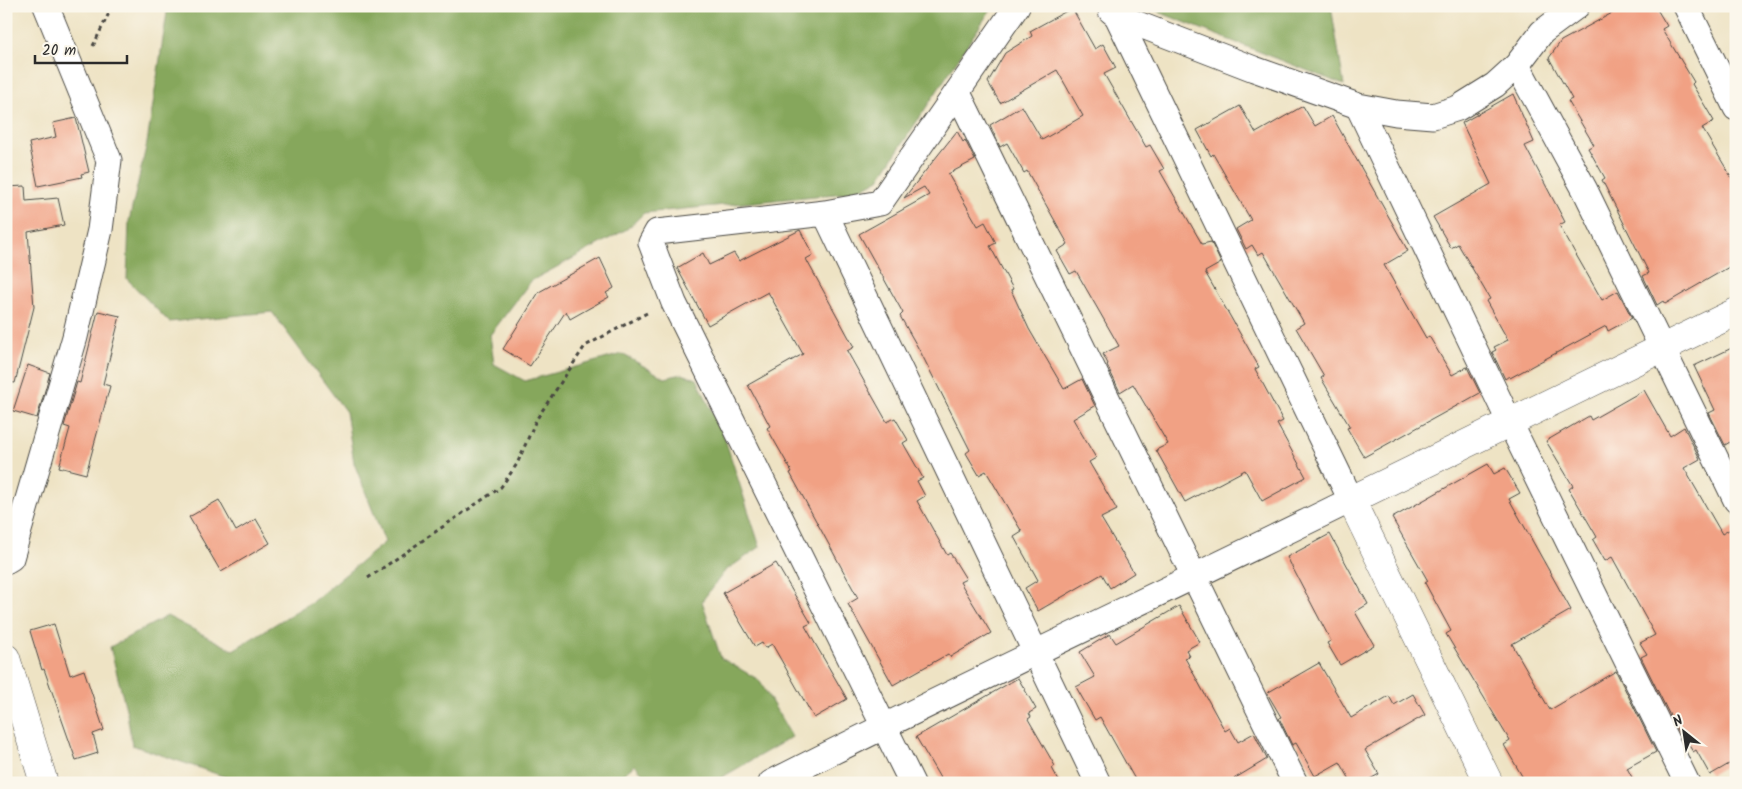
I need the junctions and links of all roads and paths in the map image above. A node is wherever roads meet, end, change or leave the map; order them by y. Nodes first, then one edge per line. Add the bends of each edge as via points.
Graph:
1 (46, 6) edge
2 (116, 6) edge
3 (1017, 6) edge
4 (1577, 6) edge
5 (1686, 6) edge
6 (1111, 11) edge
7 (1517, 65) junction
8 (78, 83) junction
9 (958, 93) junction
10 (1358, 106) junction
11 (1736, 108) edge
12 (825, 213) junction
13 (674, 304) junction
14 (1736, 312) edge
15 (1662, 348) junction
16 (1510, 423) junction
17 (1351, 500) junction
18 (1736, 500) edge
19 (6, 561) edge
20 (1194, 577) junction
21 (368, 578) dead end
22 (1034, 651) junction
23 (6, 658) edge
24 (884, 725) junction
25 (44, 783) edge
26 (771, 783) edge
27 (912, 783) edge
28 (1098, 783) edge
29 (1295, 783) edge
30 (1489, 783) edge
31 (1687, 783) edge

1 - 8 street
2 - 8 path via 101,26
3 - 9 street
4 - 7 street via 1542,32
5 - 11 street
6 - 10 street via 1254,69
6 - 17 street
7 - 10 street via 1495,85 1458,108 1433,116
7 - 15 street via 1585,190
8 - 19 street via 109,160 100,230 57,398 11,558
9 - 12 street via 880,203
9 - 20 street
10 - 16 street
12 - 13 street via 657,232 651,243
12 - 22 street
13 - 21 path via 635,318 585,346 536,420 517,464 501,487
13 - 24 street
14 - 15 street
15 - 16 street
15 - 18 street
16 - 17 street
16 - 31 street
17 - 20 street
17 - 30 street
20 - 22 street
20 - 29 street
22 - 24 street
22 - 28 street
23 - 25 street
24 - 26 street
24 - 27 street

